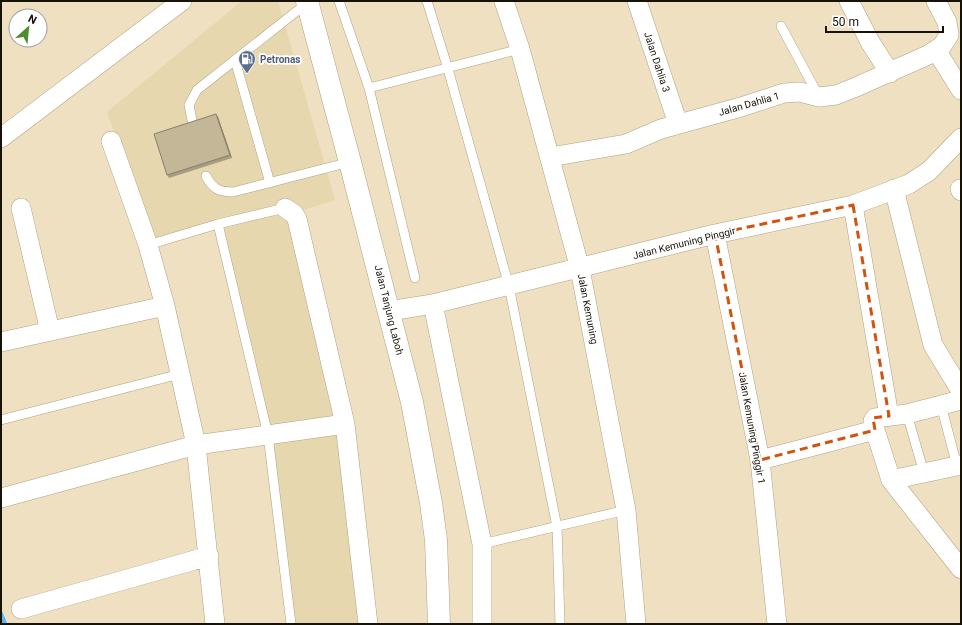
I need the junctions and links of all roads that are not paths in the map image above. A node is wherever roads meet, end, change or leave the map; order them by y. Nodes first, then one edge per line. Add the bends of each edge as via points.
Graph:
1 (182, 1) edge
2 (339, 1) edge
3 (427, 1) edge
4 (504, 1) edge
5 (637, 1) edge
6 (849, 1) edge
7 (936, 1) edge
8 (307, 2) edge
9 (781, 26) dead end
10 (520, 49) junction
11 (936, 50) junction
12 (235, 60) junction
13 (448, 69) junction
14 (890, 73) junction
15 (369, 88) junction
16 (961, 90) edge
17 (819, 97) junction
18 (192, 120) edge
19 (678, 124) junction
20 (1, 138) edge
21 (961, 138) edge
22 (111, 141) dead end
23 (550, 157) junction
24 (350, 162) junction
25 (206, 176) dead end
26 (270, 183) junction
27 (894, 189) junction
28 (853, 204) junction
29 (21, 208) dead end
30 (285, 208) joint
31 (218, 224) junction
32 (715, 234) junction
33 (148, 245) junction
34 (580, 269) junction
35 (415, 278) dead end
36 (509, 286) junction
37 (433, 304) junction
38 (165, 306) junction
39 (389, 311) junction
40 (50, 331) junction
41 (1, 342) edge
42 (180, 374) junction
43 (961, 391) edge
44 (961, 400) edge
45 (941, 405) junction
46 (898, 415) junction
47 (1, 420) edge
48 (345, 424) junction
49 (874, 430) junction
50 (268, 435) junction
51 (196, 445) junction
52 (760, 460) junction
53 (960, 467) edge
54 (924, 473) junction
55 (891, 480) junction
56 (1, 498) edge
57 (626, 510) junction
58 (557, 527) junction
59 (482, 544) junction
60 (209, 556) junction
61 (961, 569) edge
62 (21, 608) dead end
63 (215, 624) edge
64 (291, 624) edge
65 (368, 624) edge
66 (439, 624) edge
67 (482, 624) edge
68 (560, 624) edge
69 (636, 624) edge
70 (776, 624) edge

1 - 20 street
2 - 15 lane
3 - 13 lane
4 - 10 street, Jalan Kemuning
5 - 19 street, Jalan Dahlia 3
6 - 14 street via 870,42
7 - 11 street, Jalan Dahlia 1 via 947,22 948,36
8 - 12 lane
8 - 24 highway, Jalan Tanjung Laboh
9 - 17 lane
10 - 13 lane
10 - 23 street, Jalan Kemuning
11 - 14 street, Jalan Dahlia 1
11 - 16 street
12 - 18 lane via 197,90 189,104
12 - 26 lane
13 - 15 lane
13 - 36 lane
14 - 17 street, Jalan Dahlia 1 via 836,95
15 - 35 lane
17 - 19 street, Jalan Dahlia 1 via 800,92 784,93
19 - 23 street, Jalan Dahlia 1 via 626,144
21 - 27 street, Jalan Kemuning Pinggir via 929,171 909,184
22 - 33 street
23 - 34 street, Jalan Kemuning
24 - 26 lane
24 - 39 highway, Jalan Tanjung Laboh
25 - 26 lane via 210,184 218,191 224,192
27 - 28 street, Jalan Kemuning Pinggir
27 - 43 street via 933,345
28 - 32 street, Jalan Kemuning Pinggir
28 - 46 street
29 - 40 street
30 - 31 lane
30 - 48 street via 297,219
31 - 33 lane
31 - 50 lane
32 - 34 street, Jalan Kemuning Pinggir
32 - 52 street, Jalan Kemuning Pinggir 1
33 - 38 street
34 - 36 street, Jalan Kemuning Pinggir
34 - 57 street, Jalan Kemuning
36 - 37 street, Jalan Kemuning Pinggir
36 - 58 lane
37 - 39 street, Jalan Kemuning Pinggir
37 - 59 street
38 - 40 street
38 - 42 street
39 - 66 highway, Jalan Tanjung Laboh via 412,402 431,503 436,540
40 - 41 street
42 - 47 lane
42 - 51 street
44 - 45 street
45 - 46 street
45 - 53 lane
46 - 49 street via 874,418
46 - 54 lane
48 - 50 street
48 - 65 street
49 - 52 street
49 - 55 street
50 - 51 street
50 - 64 lane
51 - 56 street
51 - 60 street
52 - 70 street, Jalan Kemuning Pinggir 1
53 - 54 street
54 - 55 street
55 - 61 street
57 - 58 lane
57 - 69 street, Jalan Kemuning
58 - 59 lane
58 - 68 lane
59 - 67 street
60 - 62 street
60 - 63 street

